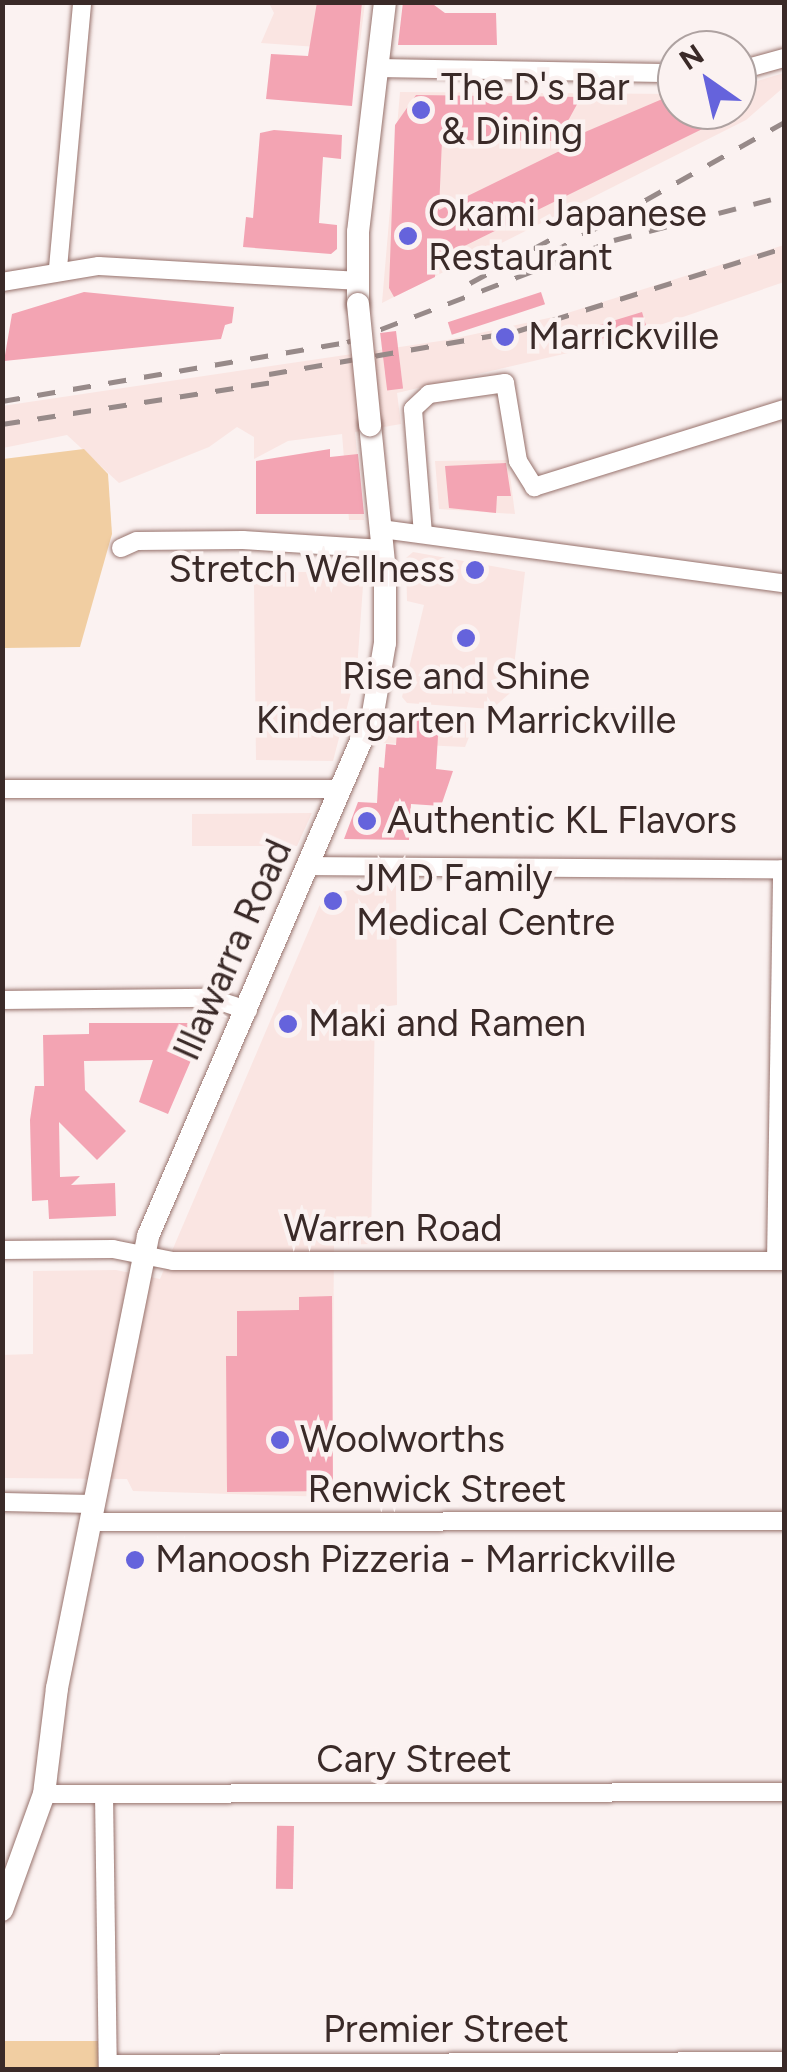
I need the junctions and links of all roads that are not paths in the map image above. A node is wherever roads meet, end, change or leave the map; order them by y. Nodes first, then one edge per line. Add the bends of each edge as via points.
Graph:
1 (82, 2) edge
2 (386, 2) edge
3 (784, 58) edge
4 (757, 65) edge
5 (378, 68) junction
6 (657, 73) edge
7 (58, 268) junction
8 (2, 282) edge
9 (357, 293) junction
10 (784, 409) edge
11 (423, 534) junction
12 (382, 539) junction
13 (120, 548) dead end
14 (784, 584) edge
15 (2, 788) edge
16 (342, 789) junction
17 (309, 866) junction
18 (783, 868) edge
19 (2, 1000) edge
20 (248, 1010) junction
21 (2, 1250) edge
22 (142, 1255) junction
23 (781, 1260) edge
24 (2, 1502) edge
25 (91, 1513) junction
26 (784, 1521) edge
27 (784, 1792) edge
28 (44, 1794) junction
29 (104, 1794) junction
30 (2, 1910) edge
31 (784, 2061) edge
32 (748, 2066) edge
33 (108, 2067) edge

1 - 7 street
2 - 5 main road, Illawarra Road
3 - 4 street
5 - 6 street
5 - 9 main road, Illawarra Road
7 - 8 street
7 - 9 street
9 - 12 main road, Illawarra Road, bridge
10 - 11 street via 534,487 518,461 504,383 422,397 413,414
11 - 12 street
11 - 14 street
12 - 13 street via 137,541
12 - 16 main road, Illawarra Road via 385,643 378,692
15 - 16 street
16 - 17 main road, Illawarra Road
17 - 18 street
17 - 20 main road, Illawarra Road
18 - 23 street
19 - 20 street via 210,998
20 - 22 main road, Illawarra Road
21 - 22 street, Warren Road
22 - 23 street, Warren Road via 173,1261
22 - 25 main road, Illawarra Road
24 - 25 street, Renwick Street
25 - 26 street, Renwick Street
25 - 28 main road, Illawarra Road
27 - 29 street, Cary Street
28 - 29 street, Cary Street
28 - 30 main road, Illawarra Road
29 - 33 street
31 - 32 street, Premier Street
32 - 33 street, Premier Street

